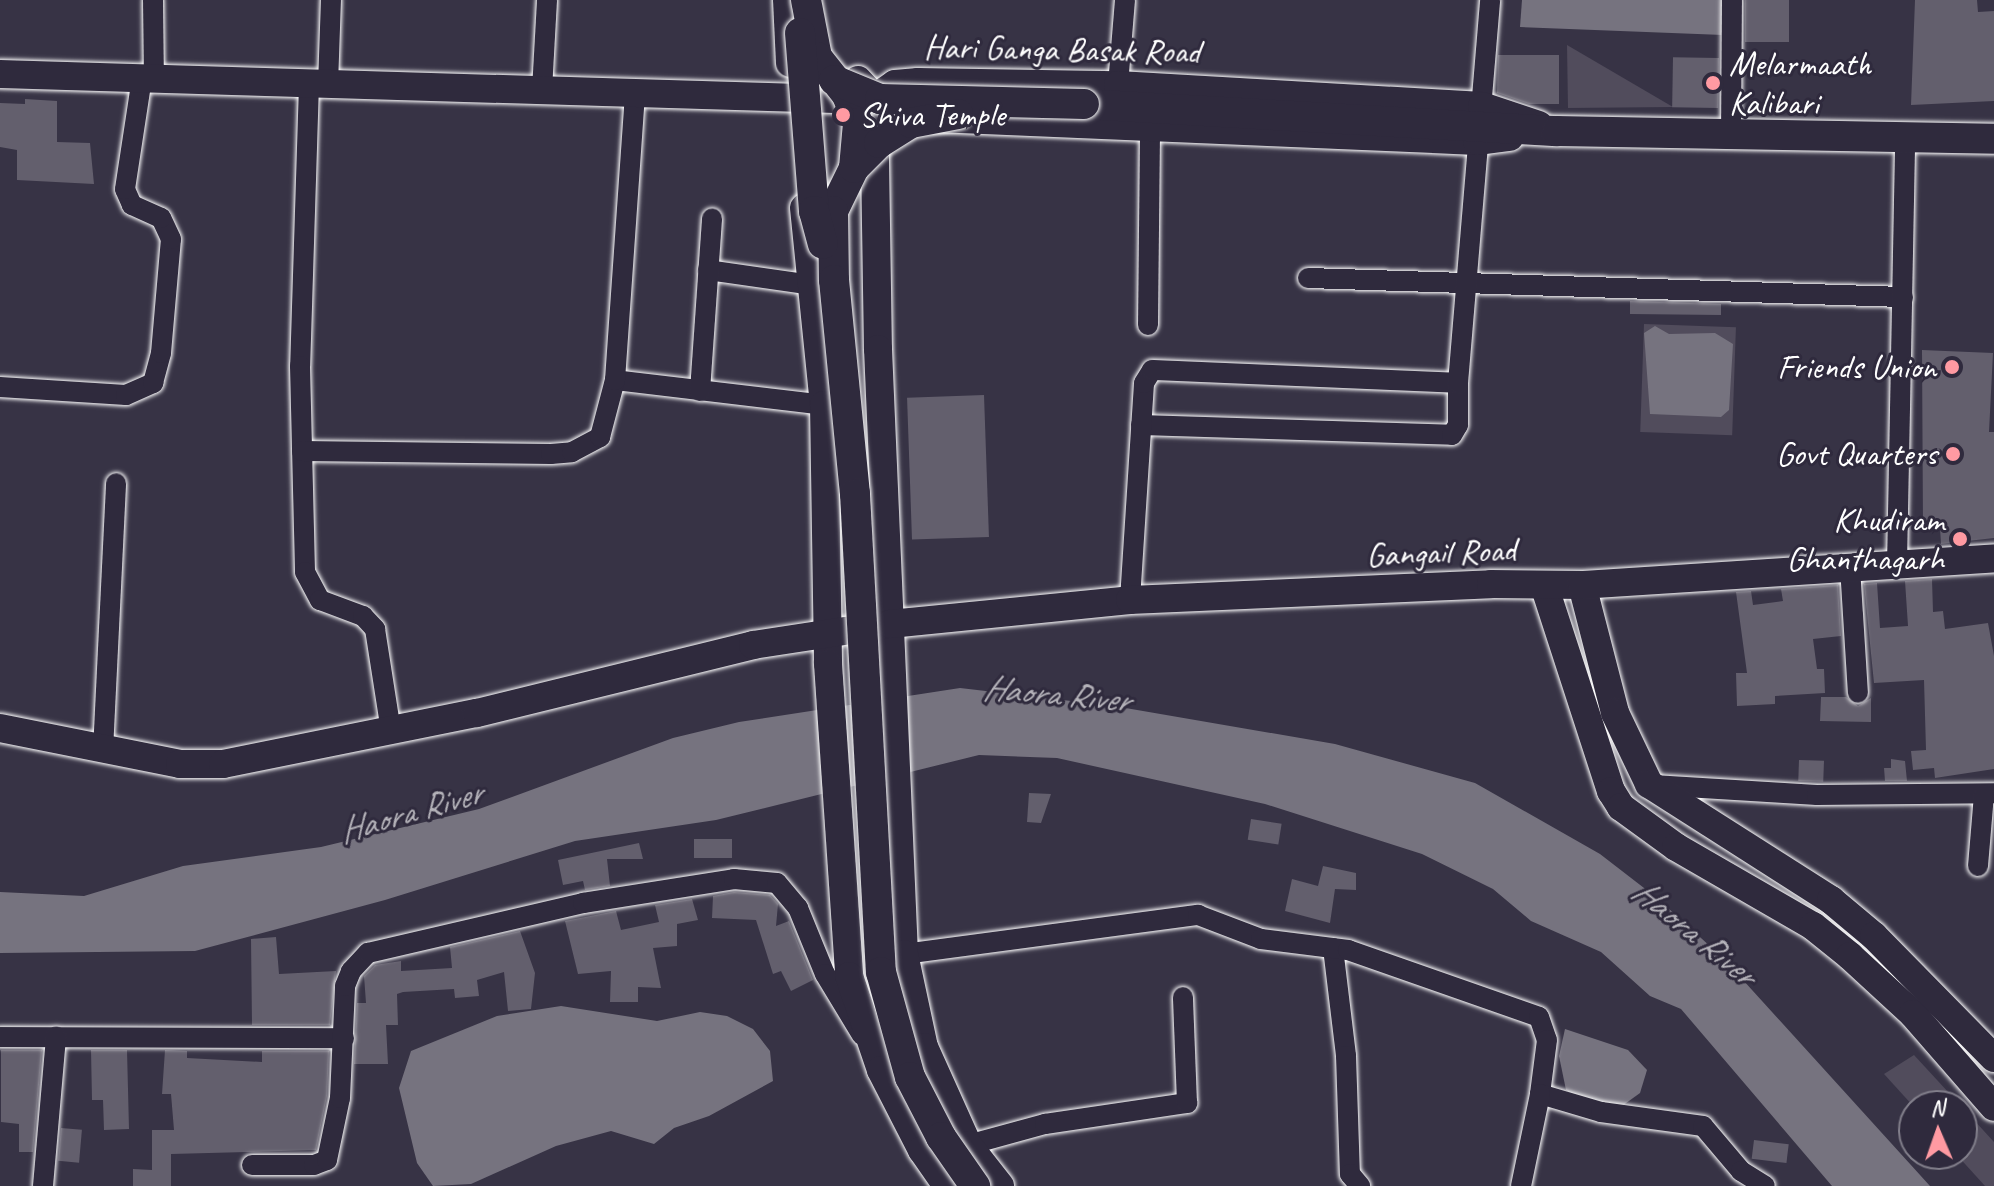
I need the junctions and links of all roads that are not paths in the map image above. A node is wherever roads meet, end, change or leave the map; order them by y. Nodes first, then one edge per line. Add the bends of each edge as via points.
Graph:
1 (153, 0) edge
2 (331, 0) edge
3 (547, 0) edge
4 (787, 0) edge
5 (803, 0) edge
6 (822, 0) edge
7 (1125, 0) edge
8 (1490, 0) edge
9 (1732, 0) edge
10 (0, 74) edge
11 (148, 79) junction
12 (834, 80) junction
13 (318, 85) junction
14 (1118, 85) junction
15 (542, 90) junction
16 (635, 91) junction
17 (793, 100) junction
18 (872, 100) junction
19 (1084, 104) junction
20 (1479, 124) junction
21 (1150, 125) junction
22 (1731, 136) junction
23 (1905, 138) junction
24 (1994, 139) edge
25 (854, 168) junction
26 (712, 218) dead end
27 (708, 270) junction
28 (1308, 278) dead end
29 (1464, 282) junction
30 (823, 283) junction
31 (1903, 297) junction
32 (1148, 325) dead end
33 (615, 380) junction
34 (1458, 383) junction
35 (0, 387) edge
36 (700, 391) junction
37 (824, 405) junction
38 (1141, 425) junction
39 (302, 451) junction
40 (116, 483) dead end
41 (1994, 558) edge
42 (1897, 565) junction
43 (1850, 567) junction
44 (1544, 585) junction
45 (1582, 585) junction
46 (1130, 600) junction
47 (890, 624) junction
48 (828, 634) junction
49 (1858, 693) dead end
50 (0, 728) edge
51 (391, 731) junction
52 (103, 751) junction
53 (1649, 784) junction
54 (1989, 794) edge
55 (1978, 866) dead end
56 (1333, 948) junction
57 (904, 954) junction
58 (1183, 997) dead end
59 (0, 1037) edge
60 (56, 1037) junction
61 (344, 1038) junction
62 (1994, 1058) edge
63 (881, 1070) junction
64 (1540, 1094) junction
65 (1994, 1107) edge
66 (968, 1145) junction
67 (252, 1165) dead end
68 (43, 1186) edge
69 (947, 1186) edge
70 (975, 1186) edge
71 (1000, 1186) edge
72 (1360, 1186) edge
73 (1521, 1186) edge
74 (1765, 1186) edge

1 - 11 street
2 - 13 street
3 - 15 street
4 - 17 street
5 - 12 main road, bridge via 817,57
5 - 30 main road, bridge
6 - 18 street via 833,58
7 - 14 street
8 - 20 street
9 - 22 street
10 - 11 street
11 - 13 street
11 - 35 street via 125,189 132,205 161,218 171,239 161,353 153,383 126,395
12 - 19 main road, bridge via 880,99
12 - 25 main road, bridge via 858,123
13 - 15 street
13 - 39 street
14 - 18 street, Hari Ganga Basak Road via 918,82 895,84
14 - 20 street, Hari Ganga Basak Road
15 - 16 street
16 - 17 street
16 - 33 street
17 - 18 street
17 - 30 street
18 - 21 street, Hari Ganga Basak Road via 896,117
18 - 47 street
19 - 20 main road
19 - 25 main road, bridge via 911,123 879,143
20 - 21 street, Hari Ganga Basak Road
20 - 22 main road
20 - 29 street
21 - 32 street
22 - 23 main road
23 - 24 main road
23 - 31 street
25 - 30 main road, bridge via 833,211
26 - 27 street
27 - 30 street
27 - 36 street
28 - 29 street
29 - 31 street
29 - 34 street
30 - 37 street
30 - 70 main road, bridge via 855,494 881,972 910,1077 941,1137
31 - 42 street
33 - 36 street
33 - 39 street via 605,430 572,452
34 - 38 street via 1160,368 1144,383
34 - 38 street via 1458,425 1452,435
36 - 37 street
37 - 48 street
38 - 46 street
39 - 51 street via 309,584 320,600 363,616 375,629
40 - 52 street
41 - 42 street, Gangail Road
42 - 43 street, Gangail Road
43 - 45 street, Gangail Road
43 - 49 street
44 - 45 street, Gangail Road
44 - 46 street, Gangail Road
44 - 65 street via 1611,791 1621,807 1676,847 1813,926 1913,1014
45 - 53 street via 1615,713
46 - 47 street, Gangail Road
47 - 48 street, Gangail Road
47 - 57 street
48 - 51 street, Gangail Road via 753,645
48 - 63 street via 845,946 849,976
50 - 52 street, Gangail Road
51 - 52 street, Gangail Road via 223,764 180,764
53 - 54 street via 1817,795
53 - 62 street via 1831,900 1886,947
54 - 55 street
56 - 57 street via 1261,939 1198,915
56 - 64 street via 1539,1017 1547,1040
56 - 72 street via 1346,1056 1350,1174
57 - 66 street via 924,1047
58 - 66 street via 1187,1103 1045,1124
59 - 60 street
60 - 61 street
60 - 68 street
61 - 63 street via 345,986 368,953 583,903 762,878 788,892 825,974
61 - 67 street via 327,1160 314,1165
63 - 69 street
64 - 73 street
64 - 74 street via 1601,1112 1703,1126 1741,1171
66 - 71 street

